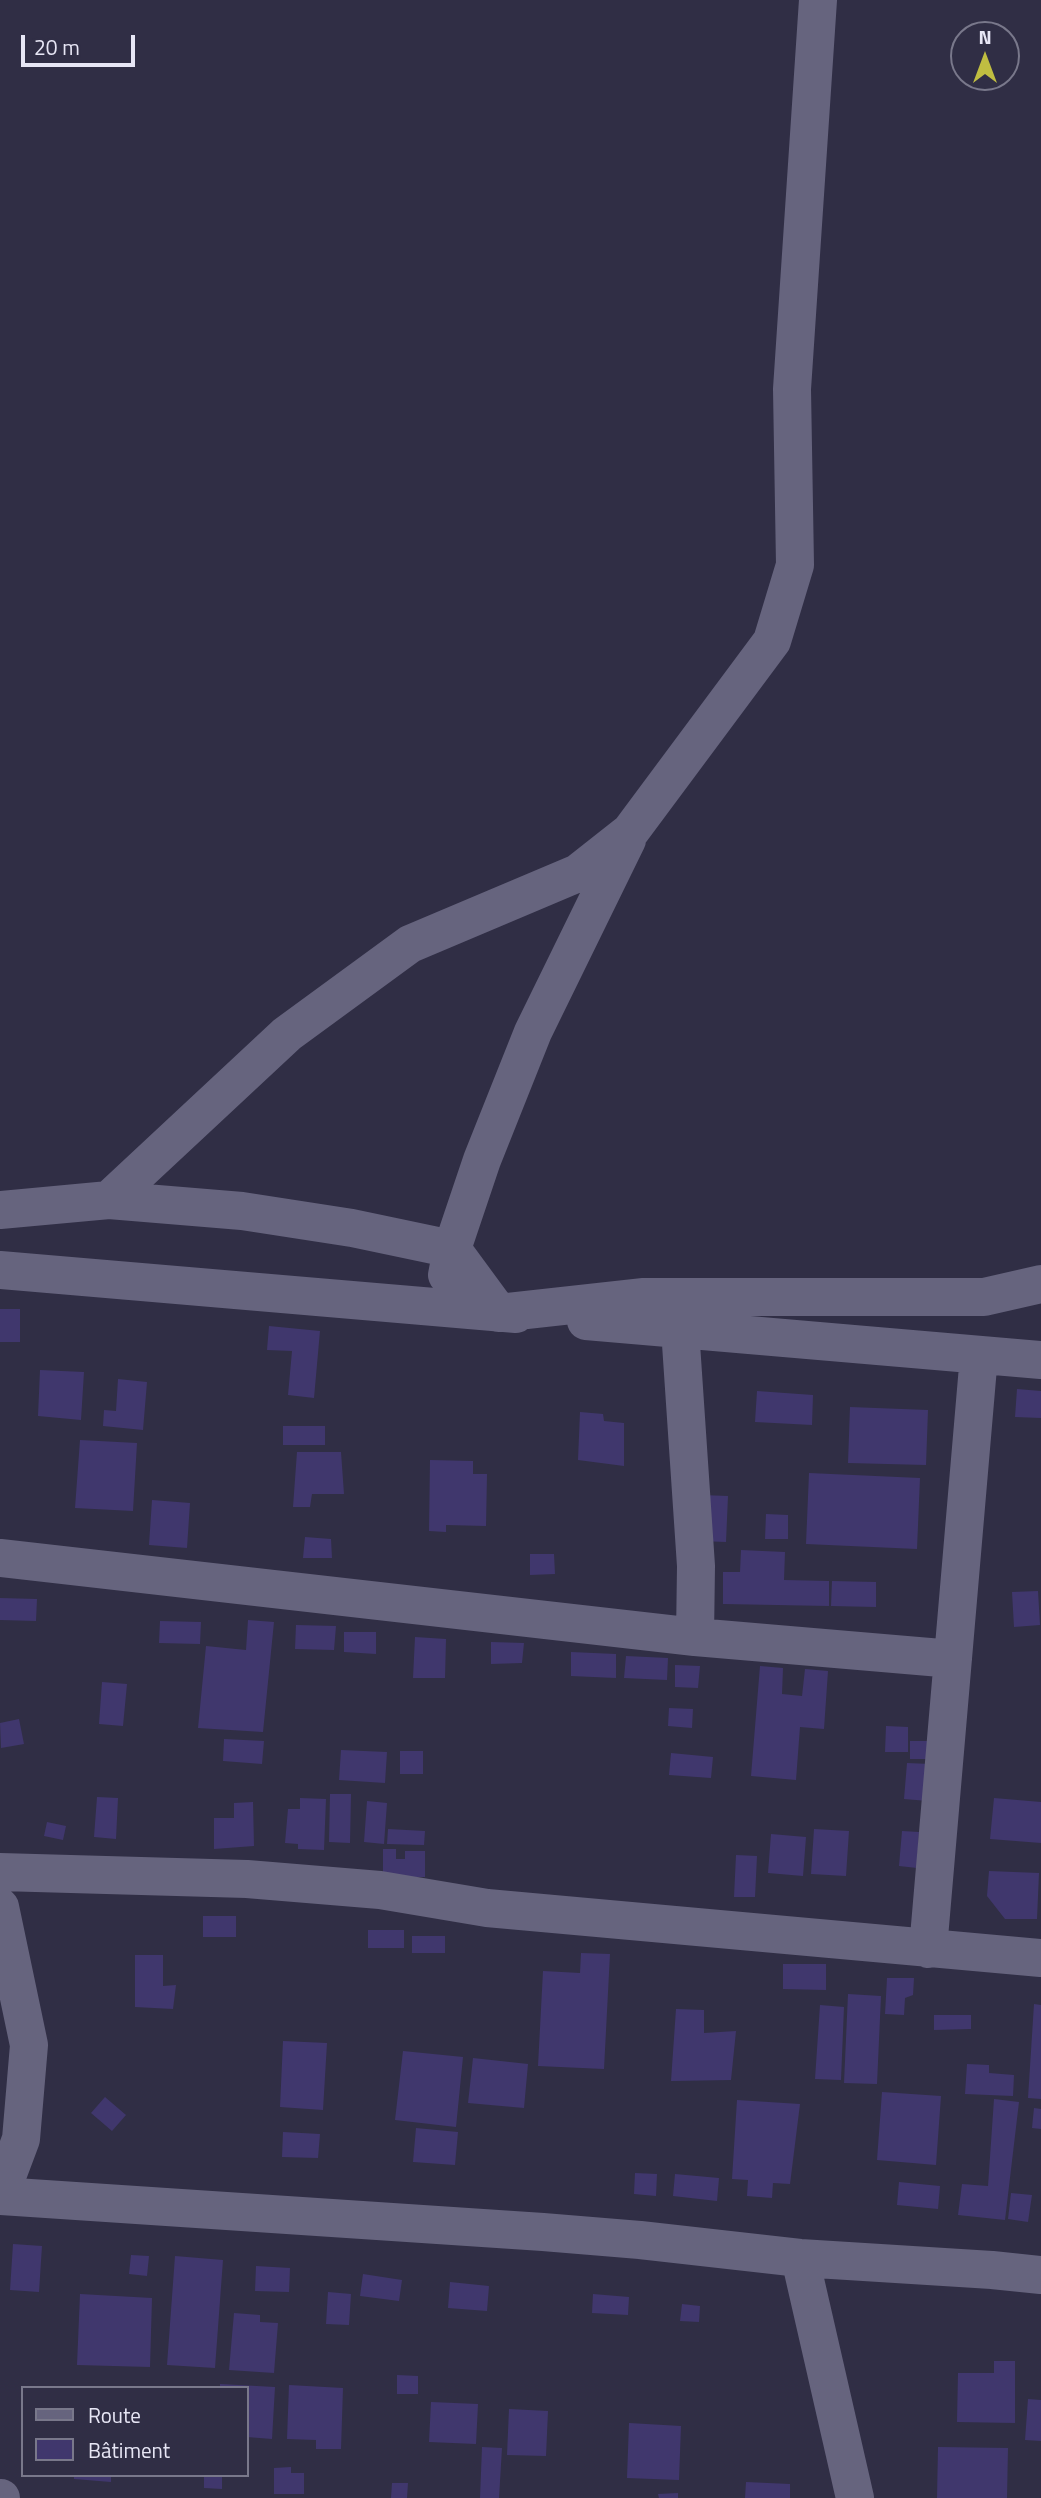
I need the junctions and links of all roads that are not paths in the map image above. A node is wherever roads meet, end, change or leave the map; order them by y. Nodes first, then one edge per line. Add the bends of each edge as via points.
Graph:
1 (818, 0) edge
2 (631, 832) junction
3 (109, 1200) junction
4 (0, 1210) edge
5 (452, 1249) junction
6 (0, 1270) edge
7 (1041, 1284) edge
8 (440, 1308) junction
9 (499, 1313) junction
10 (680, 1329) junction
11 (979, 1355) junction
12 (1041, 1360) edge
13 (0, 1558) edge
14 (695, 1637) junction
15 (953, 1660) junction
16 (0, 1871) edge
17 (0, 1907) edge
18 (928, 1949) junction
19 (1041, 1958) edge
20 (0, 2195) edge
21 (800, 2258) junction
22 (1041, 2275) edge
23 (855, 2498) edge

1 - 2 street via 792,389 795,565 772,641
2 - 3 street via 578,873 410,944 287,1034
2 - 5 street via 533,1032
3 - 4 street
3 - 5 street via 242,1211 352,1227
5 - 8 street
5 - 9 street
6 - 8 street
7 - 9 street via 984,1297 643,1297
8 - 9 street
9 - 10 street
10 - 11 street
10 - 14 street via 696,1566
11 - 12 street
11 - 15 street
13 - 14 street
14 - 15 street
15 - 18 street
16 - 18 street via 260,1880 380,1890 487,1908
17 - 20 street via 29,2045 21,2139
18 - 19 street
20 - 21 street via 543,2232
21 - 22 street
21 - 23 street

